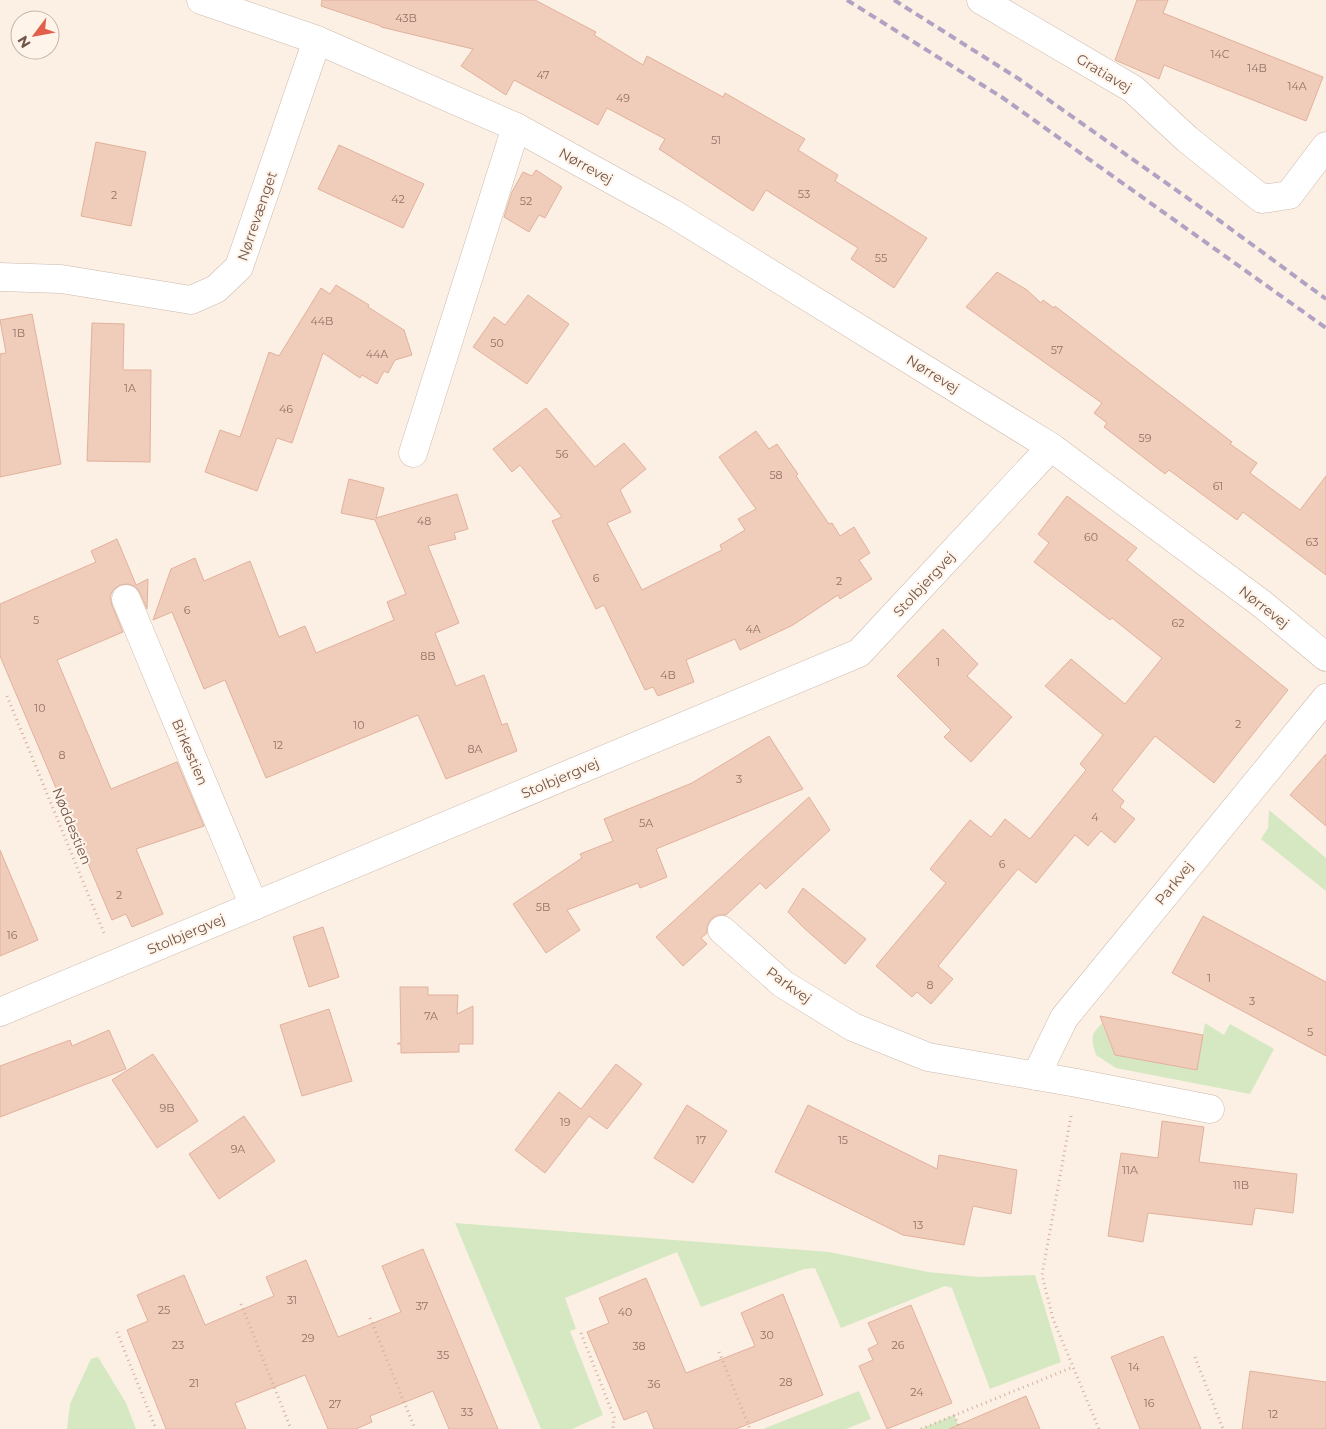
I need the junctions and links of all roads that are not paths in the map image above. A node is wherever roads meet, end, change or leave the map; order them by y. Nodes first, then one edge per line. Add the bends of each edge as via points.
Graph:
1 (200, 0) edge
2 (981, 0) edge
3 (317, 40) junction
4 (516, 127) junction
5 (1326, 146) edge
6 (0, 277) edge
7 (1051, 447) junction
8 (413, 453) dead end
9 (126, 599) dead end
10 (1326, 657) edge
11 (1326, 698) edge
12 (254, 906) junction
13 (722, 930) dead end
14 (0, 1012) edge
15 (1036, 1076) junction
16 (1210, 1109) dead end

1 - 3 street, Nørrevej
2 - 5 street, Gratiavej via 1133,89 1187,139 1262,199 1289,195
3 - 4 street, Nørrevej
3 - 6 street, Nørrevænget via 239,267 216,289 191,300 61,279
4 - 7 street, Nørrevej via 672,213
4 - 8 street
7 - 10 street, Nørrevej via 1262,604
7 - 12 street, Stolbjergvej via 859,654
9 - 12 street, Birkestien
11 - 15 street, Parkvej via 1064,1018
12 - 14 street, Stolbjergvej
13 - 15 street, Parkvej via 783,984 852,1027 928,1057
15 - 16 street, Parkvej

